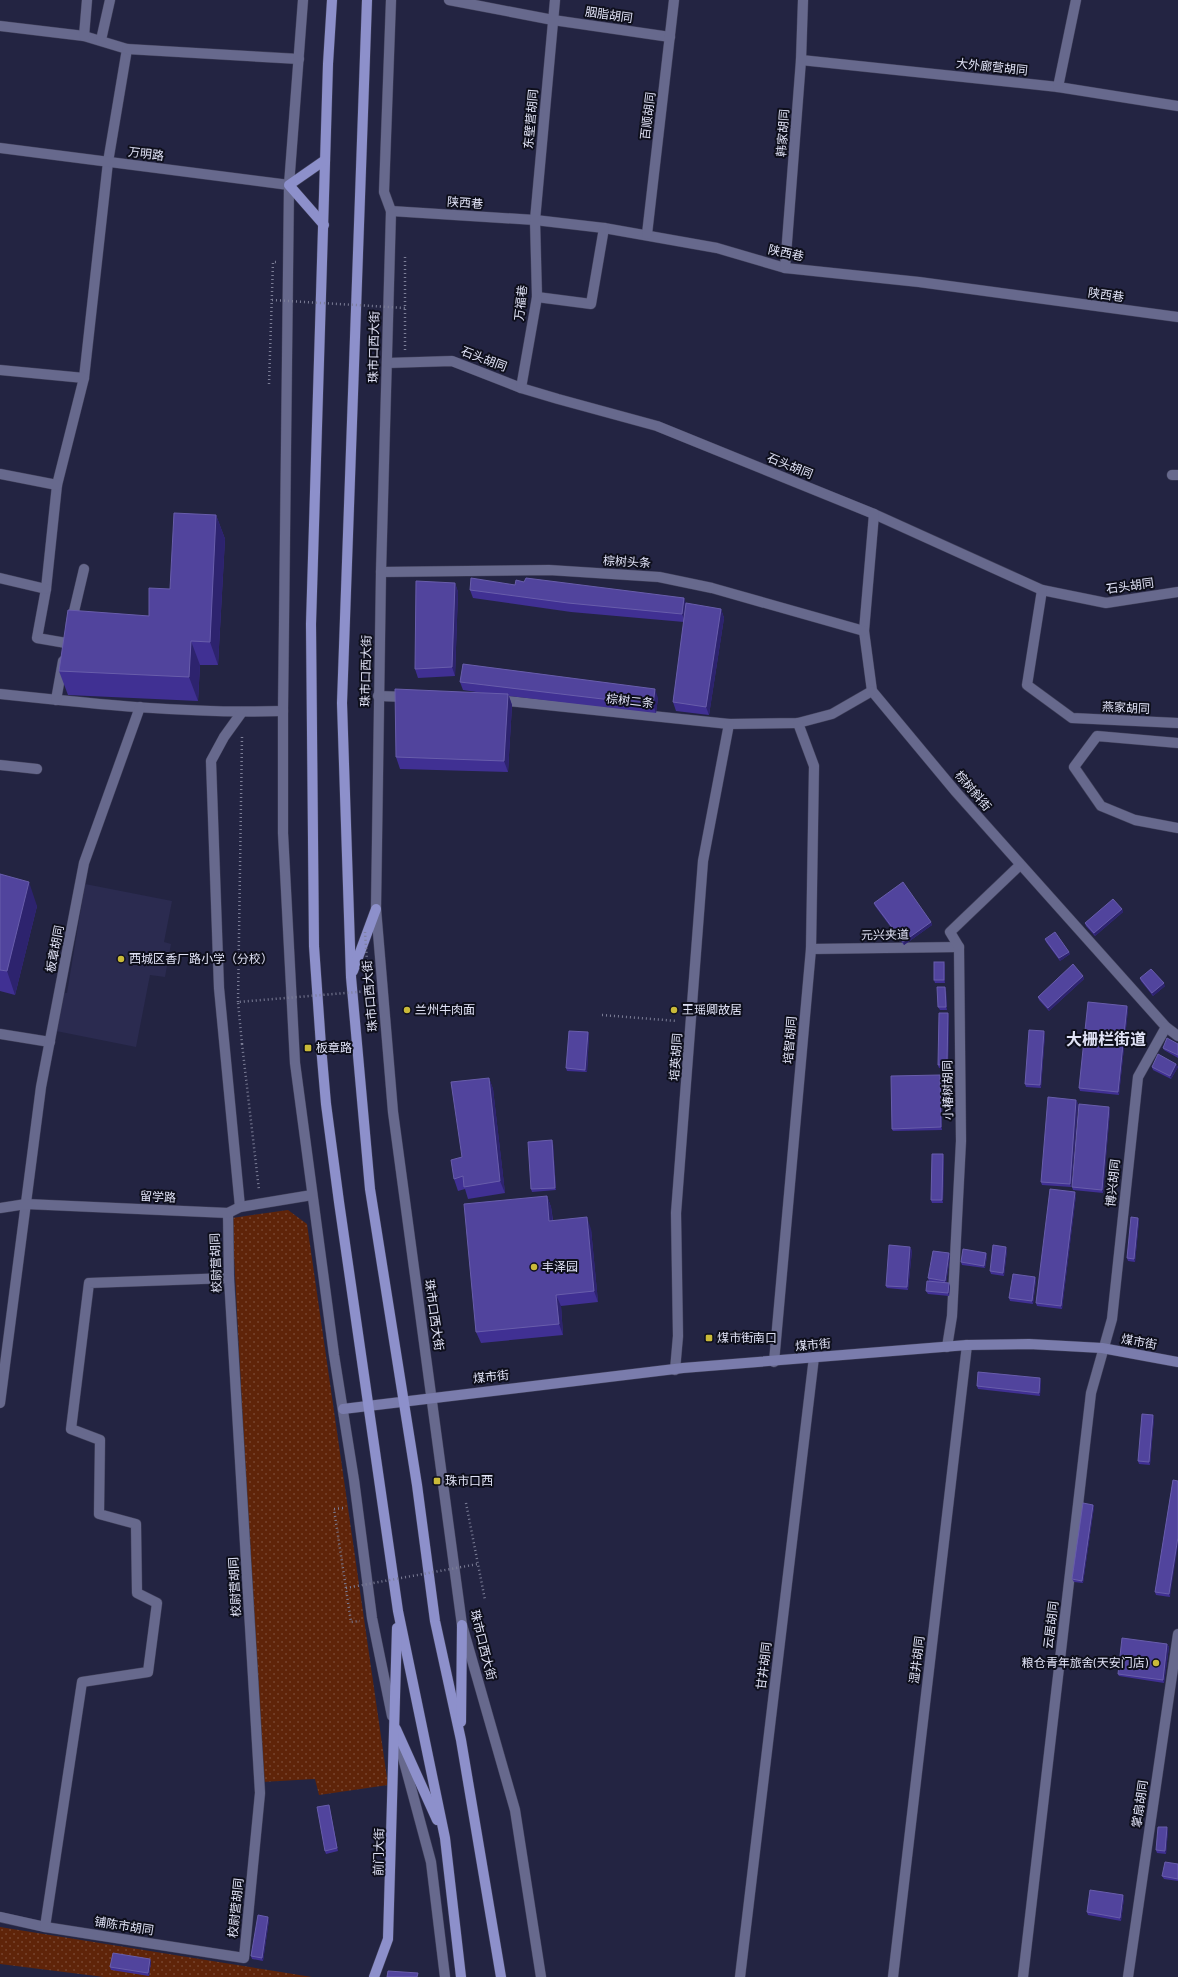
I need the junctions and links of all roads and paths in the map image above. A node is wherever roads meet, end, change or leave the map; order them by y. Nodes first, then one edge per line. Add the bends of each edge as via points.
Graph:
1 (87, 0) edge
2 (110, 0) edge
3 (304, 0) edge
4 (332, 0) edge
5 (367, 0) edge
6 (391, 0) edge
7 (449, 0) edge
8 (555, 0) edge
9 (674, 0) edge
10 (803, 0) edge
11 (1076, 0) edge
12 (553, 20) junction
13 (0, 26) edge
14 (84, 36) junction
15 (670, 37) junction
16 (100, 40) junction
17 (127, 49) junction
18 (298, 59) junction
19 (802, 60) junction
20 (1058, 87) junction
21 (1178, 106) edge
22 (0, 148) edge
23 (325, 160) junction
24 (108, 162) junction
25 (289, 185) junction
26 (391, 211) junction
27 (536, 220) junction
28 (324, 225) junction
29 (604, 228) junction
30 (647, 234) junction
31 (405, 255) dead end
32 (273, 262) dead end
33 (785, 268) junction
34 (537, 297) junction
35 (272, 300) junction
36 (405, 308) junction
37 (1178, 317) edge
38 (405, 357) dead end
39 (387, 363) junction
40 (0, 370) edge
41 (84, 378) junction
42 (269, 384) dead end
43 (521, 388) junction
44 (0, 474) edge
45 (58, 485) junction
46 (874, 514) junction
47 (84, 569) dead end
48 (381, 572) junction
49 (0, 578) edge
50 (46, 589) junction
51 (1042, 590) junction
52 (1178, 592) edge
53 (864, 631) junction
54 (66, 643) junction
55 (872, 691) junction
56 (0, 694) edge
57 (378, 696) junction
58 (415, 697) edge
59 (485, 699) edge
60 (56, 700) junction
61 (140, 707) junction
62 (282, 711) junction
63 (242, 712) junction
64 (798, 723) junction
65 (1178, 723) edge
66 (729, 724) junction
67 (1178, 743) edge
68 (0, 765) edge
69 (37, 769) dead end
70 (1178, 828) edge
71 (1020, 865) junction
72 (376, 909) junction
73 (365, 932) dead end
74 (959, 947) junction
75 (811, 949) junction
76 (351, 977) junction
77 (238, 1002) junction
78 (602, 1015) dead end
79 (692, 1022) junction
80 (1166, 1027) junction
81 (0, 1034) edge
82 (1178, 1036) edge
83 (50, 1042) junction
84 (312, 1195) junction
85 (260, 1203) junction
86 (26, 1204) junction
87 (240, 1206) junction
88 (0, 1208) edge
89 (228, 1213) junction
90 (230, 1278) junction
91 (967, 1345) junction
92 (946, 1347) junction
93 (1102, 1348) junction
94 (814, 1357) junction
95 (774, 1362) junction
96 (1178, 1362) edge
97 (675, 1370) junction
98 (432, 1398) junction
99 (403, 1401) junction
100 (0, 1403) edge
101 (369, 1406) junction
102 (343, 1409) junction
103 (466, 1503) dead end
104 (343, 1508) dead end
105 (478, 1564) junction
106 (346, 1588) junction
107 (485, 1600) dead end
108 (398, 1611) junction
109 (352, 1622) dead end
110 (462, 1625) junction
111 (1178, 1634) edge
112 (394, 1725) junction
113 (461, 1740) junction
114 (445, 1838) junction
115 (0, 1917) edge
116 (45, 1927) junction
117 (244, 1958) joint
118 (374, 1977) edge
119 (445, 1977) edge
120 (460, 1977) edge
121 (501, 1977) edge
122 (541, 1977) edge
123 (740, 1977) edge
124 (893, 1977) edge
125 (1023, 1977) edge
126 (1128, 1977) edge

1 - 14 street
2 - 16 street
3 - 18 street
4 - 23 main road
5 - 76 main road, 珠市口西大街 via 342,703
6 - 26 street, 珠市口西大街 via 384,192
7 - 12 street, 胭脂胡同
8 - 12 street, 东壁营胡同
9 - 15 street, 百顺胡同
10 - 19 street, 韩家胡同
11 - 20 street
12 - 15 street, 胭脂胡同
12 - 27 street, 东壁营胡同
13 - 14 street
14 - 16 street
15 - 30 street, 百顺胡同
16 - 17 street
17 - 18 street
17 - 24 street
18 - 25 street
19 - 20 street, 大外廊营胡同
19 - 33 street, 韩家胡同
20 - 21 street, 大外廊营胡同
22 - 24 street, 万明路
23 - 25 main road
23 - 28 main road
24 - 25 street, 万明路
24 - 41 street
25 - 28 main road
25 - 62 street
26 - 27 street, 陕西巷
26 - 39 street, 珠市口西大街
27 - 29 street, 陕西巷
27 - 34 street, 万福巷
28 - 101 main road via 311,624 314,946 326,1104 357,1337
29 - 30 street, 陕西巷
29 - 34 street via 591,304
30 - 33 street, 陕西巷 via 717,248
31 - 36 path
32 - 35 path
33 - 37 street, 陕西巷 via 919,282
34 - 43 street, 万福巷
35 - 36 path, bridge
35 - 42 path
36 - 38 path
39 - 43 street, 石头胡同 via 452,361
39 - 48 street, 珠市口西大街
40 - 41 street
41 - 45 street
43 - 46 street, 石头胡同 via 657,426
44 - 45 street
45 - 50 street
46 - 51 street, 石头胡同
46 - 53 street
47 - 54 street
48 - 53 street, 棕树头条 via 549,570 659,577 712,588
48 - 57 street, 珠市口西大街
49 - 50 street
50 - 54 street via 38,638
51 - 52 street, 石头胡同 via 1106,603
51 - 65 street, 燕家胡同 via 1027,685 1072,718
53 - 55 street
54 - 60 street
55 - 64 street, 棕树二条 via 832,714
55 - 71 street, 棕树斜街
56 - 60 street
57 - 58 street
57 - 72 street, 珠市口西大街
59 - 66 street, 棕树二条
60 - 61 street
61 - 63 street
61 - 83 street, 板章胡同 via 84,863
62 - 63 street
62 - 84 street via 283,833 294,1055
63 - 77 path
63 - 87 street via 211,761 219,988
64 - 66 street, 棕树二条
64 - 75 street, 培智胡同 via 814,766
66 - 79 street, 培英胡同 via 703,861
67 - 70 street via 1097,736 1074,767 1101,806 1135,820
68 - 69 street
71 - 74 street, 小椿树胡同 via 950,932
71 - 80 street, 棕树斜街
72 - 76 main road
72 - 98 street, 珠市口西大街 via 393,1112
73 - 77 path, bridge via 369,991
74 - 75 street, 元兴夹道
74 - 92 street, 小椿树胡同 via 961,1140 952,1316
75 - 95 street, 培智胡同
76 - 99 main road, 珠市口西大街 via 370,1189
77 - 85 path, bridge
78 - 79 path
79 - 97 street, 培英胡同 via 676,1213 678,1336
80 - 82 street, 棕树斜街
80 - 93 street, 博兴胡同 via 1138,1076 1112,1319
81 - 83 street
83 - 86 street, 板章胡同 via 41,1087
84 - 85 street
84 - 102 street
85 - 87 street
86 - 88 street, 留学路
86 - 89 street, 留学路
86 - 100 street, 板章胡同
87 - 89 street
89 - 90 street, 校尉营胡同
90 - 116 street via 89,1283 71,1429 100,1440 100,1514 136,1524 138,1593 157,1603 148,1672 82,1682
90 - 117 street, 校尉营胡同 via 260,1793
91 - 92 main road, 煤市街
91 - 93 main road, 煤市街 via 1029,1344
91 - 124 street, 湿井胡同
92 - 94 main road, 煤市街
93 - 96 main road, 煤市街
93 - 125 street, 云居胡同 via 1091,1393
94 - 95 main road, 煤市街
94 - 123 street, 甘井胡同
95 - 97 main road, 煤市街
97 - 98 main road, 煤市街
98 - 99 main road, 煤市街
98 - 110 street, 珠市口西大街
99 - 101 main road, 煤市街
99 - 113 main road, 珠市口西大街 via 435,1621
101 - 102 main road, 煤市街
101 - 108 main road
102 - 112 street via 372,1618
103 - 105 path
104 - 106 path via 334,1509
105 - 106 path, bridge
105 - 107 path
106 - 109 path
108 - 112 main road, 前门大街
108 - 114 main road
110 - 113 main road
110 - 122 street, 珠市口西大街 via 515,1810
111 - 126 street, 掌扇胡同
112 - 114 main road
112 - 118 main road, 前门大街 via 388,1939
112 - 119 street via 431,1862
113 - 121 main road, 珠市口西大街
114 - 120 main road
115 - 116 street, 铺陈市胡同
116 - 117 street, 铺陈市胡同

